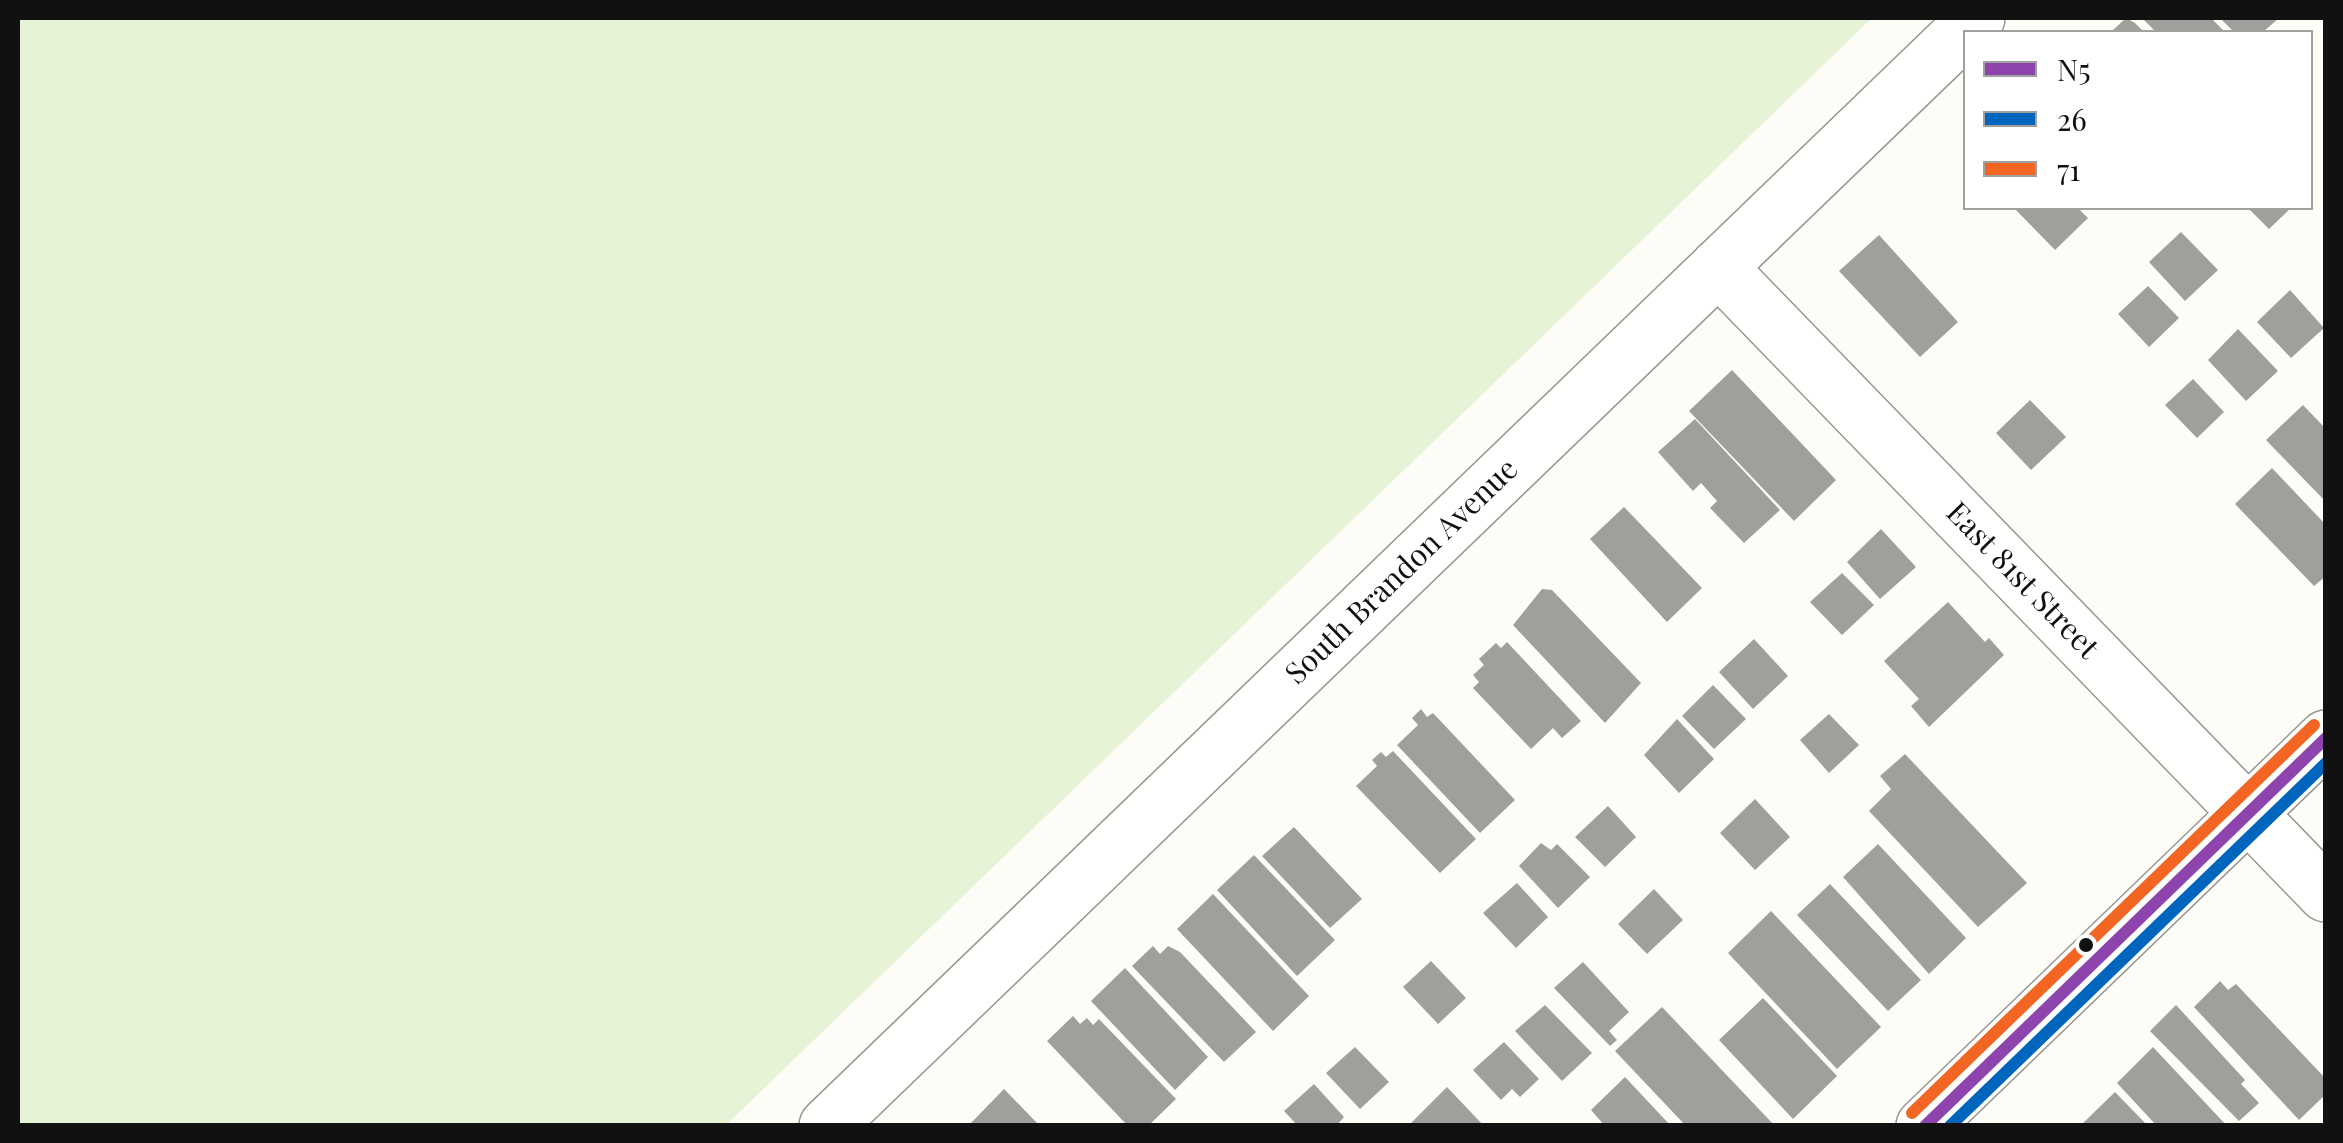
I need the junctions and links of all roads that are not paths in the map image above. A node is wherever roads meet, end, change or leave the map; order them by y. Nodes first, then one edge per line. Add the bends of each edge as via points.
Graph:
1 (1963, 31) edge
2 (1718, 267) junction
3 (2326, 738) edge
4 (2248, 813) junction
5 (2326, 894) edge
6 (827, 1126) edge
7 (1924, 1126) edge

1 - 2 street, South Brandon Avenue
2 - 4 street, East 81st Street
2 - 6 street, South Brandon Avenue
3 - 4 street
4 - 5 street, East 81st Street
4 - 7 street

